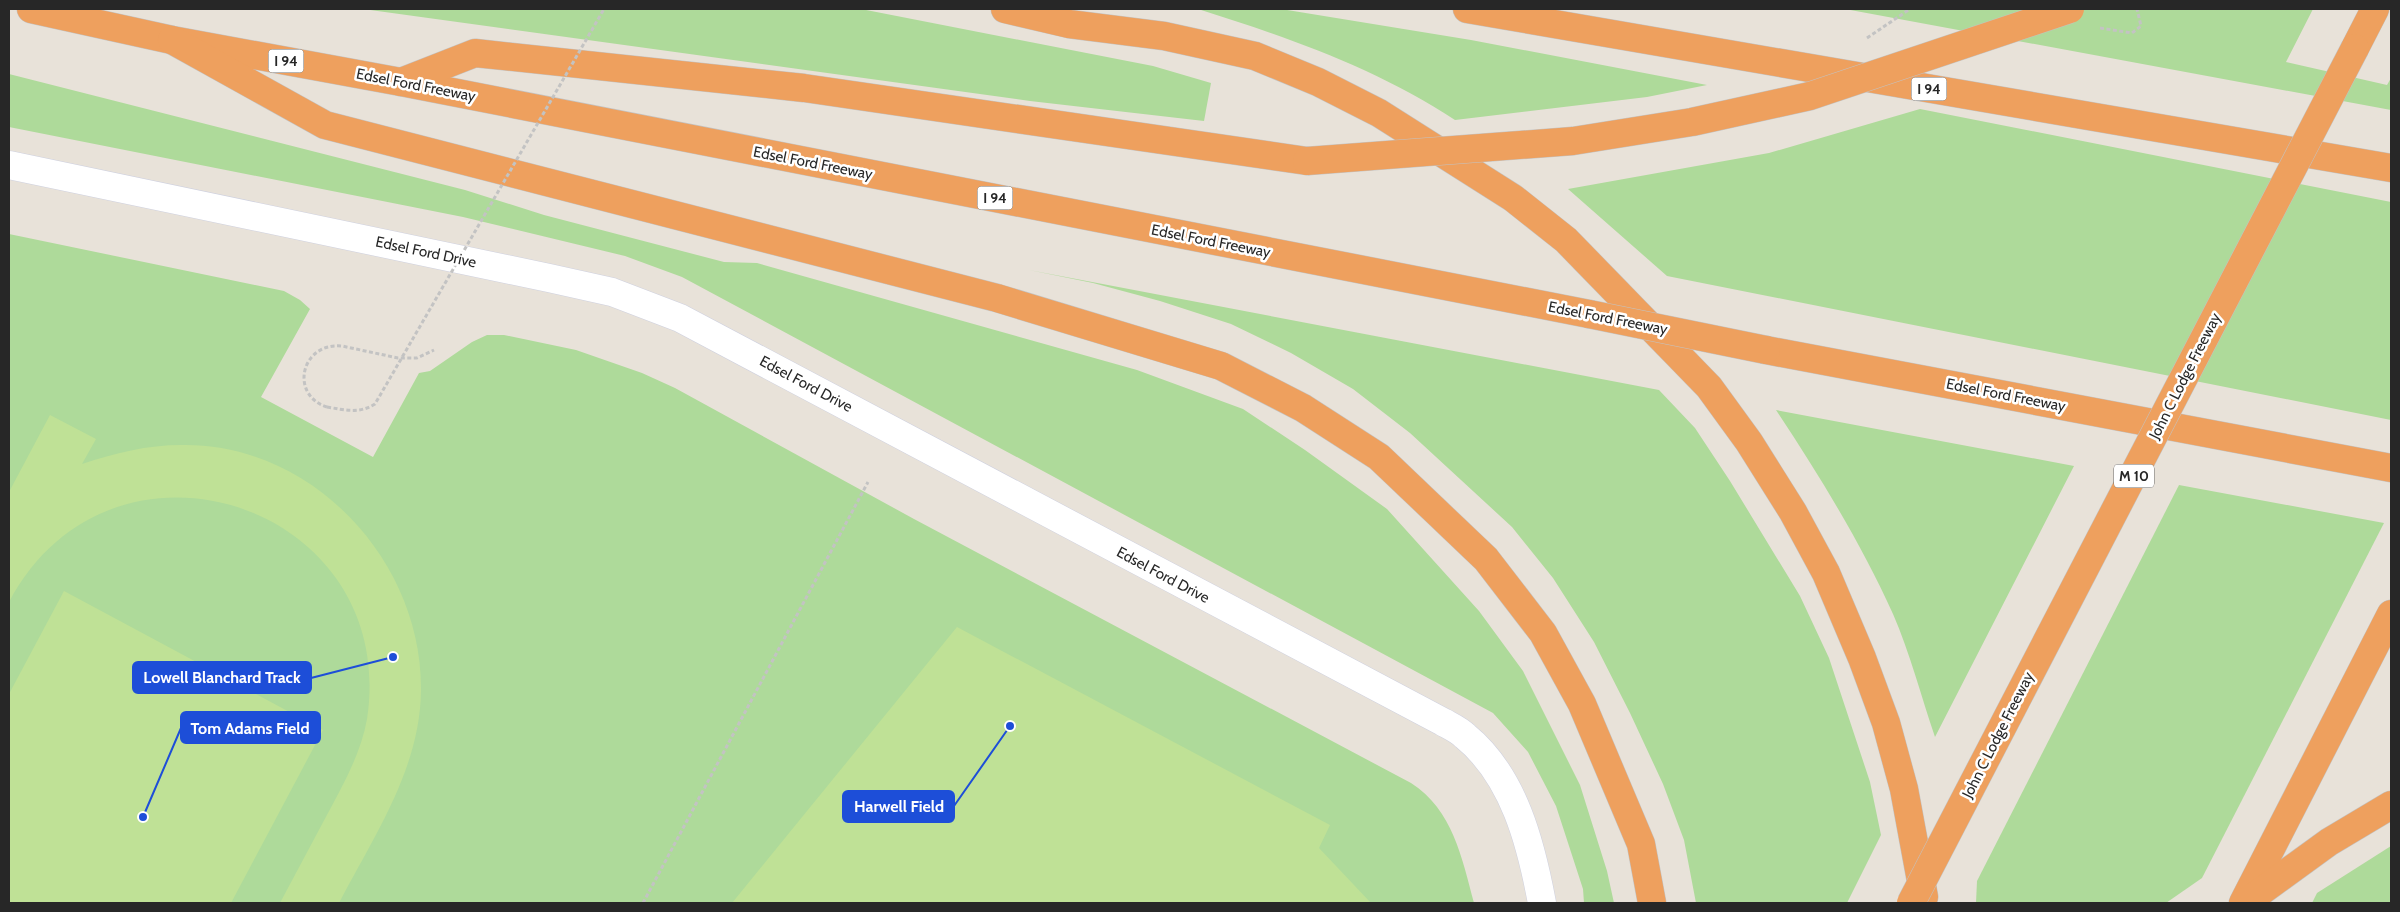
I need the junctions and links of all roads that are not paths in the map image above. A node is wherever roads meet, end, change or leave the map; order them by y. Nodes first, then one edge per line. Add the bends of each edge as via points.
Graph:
1 (32, 9) edge
2 (1005, 9) edge
3 (1467, 9) edge
4 (2070, 9) edge
5 (2375, 9) edge
6 (172, 40) junction
7 (401, 82) junction
8 (9, 166) edge
9 (2391, 168) edge
10 (2391, 468) edge
11 (2391, 614) edge
12 (2391, 805) edge
13 (1542, 903) edge
14 (1652, 903) edge
15 (1911, 903) edge
16 (1925, 903) edge
17 (2244, 903) edge

1 - 6 highway, Edsel Ford Freeway / I 94
2 - 16 highway via 1069,24 1164,36 1255,56 1318,82 1379,113 1505,192 1566,240 1709,387 1793,512 1826,573 1886,723 1904,789
3 - 9 highway, I 94
4 - 7 highway, bridge via 1810,96 1692,122 1573,141 1307,161 804,88 475,53
5 - 15 highway, John C Lodge Freeway / M 10, bridge
6 - 7 highway, Edsel Ford Freeway / I 94
6 - 14 highway via 325,125 996,298 1221,366 1303,408 1379,456 1486,559 1543,633 1582,704 1641,844
7 - 10 highway, Edsel Ford Freeway / I 94, bridge via 1766,350
8 - 13 street, Edsel Ford Drive via 612,292 680,318 1465,736 1484,754 1514,803 1532,857
11 - 17 highway
12 - 17 highway via 2329,842

